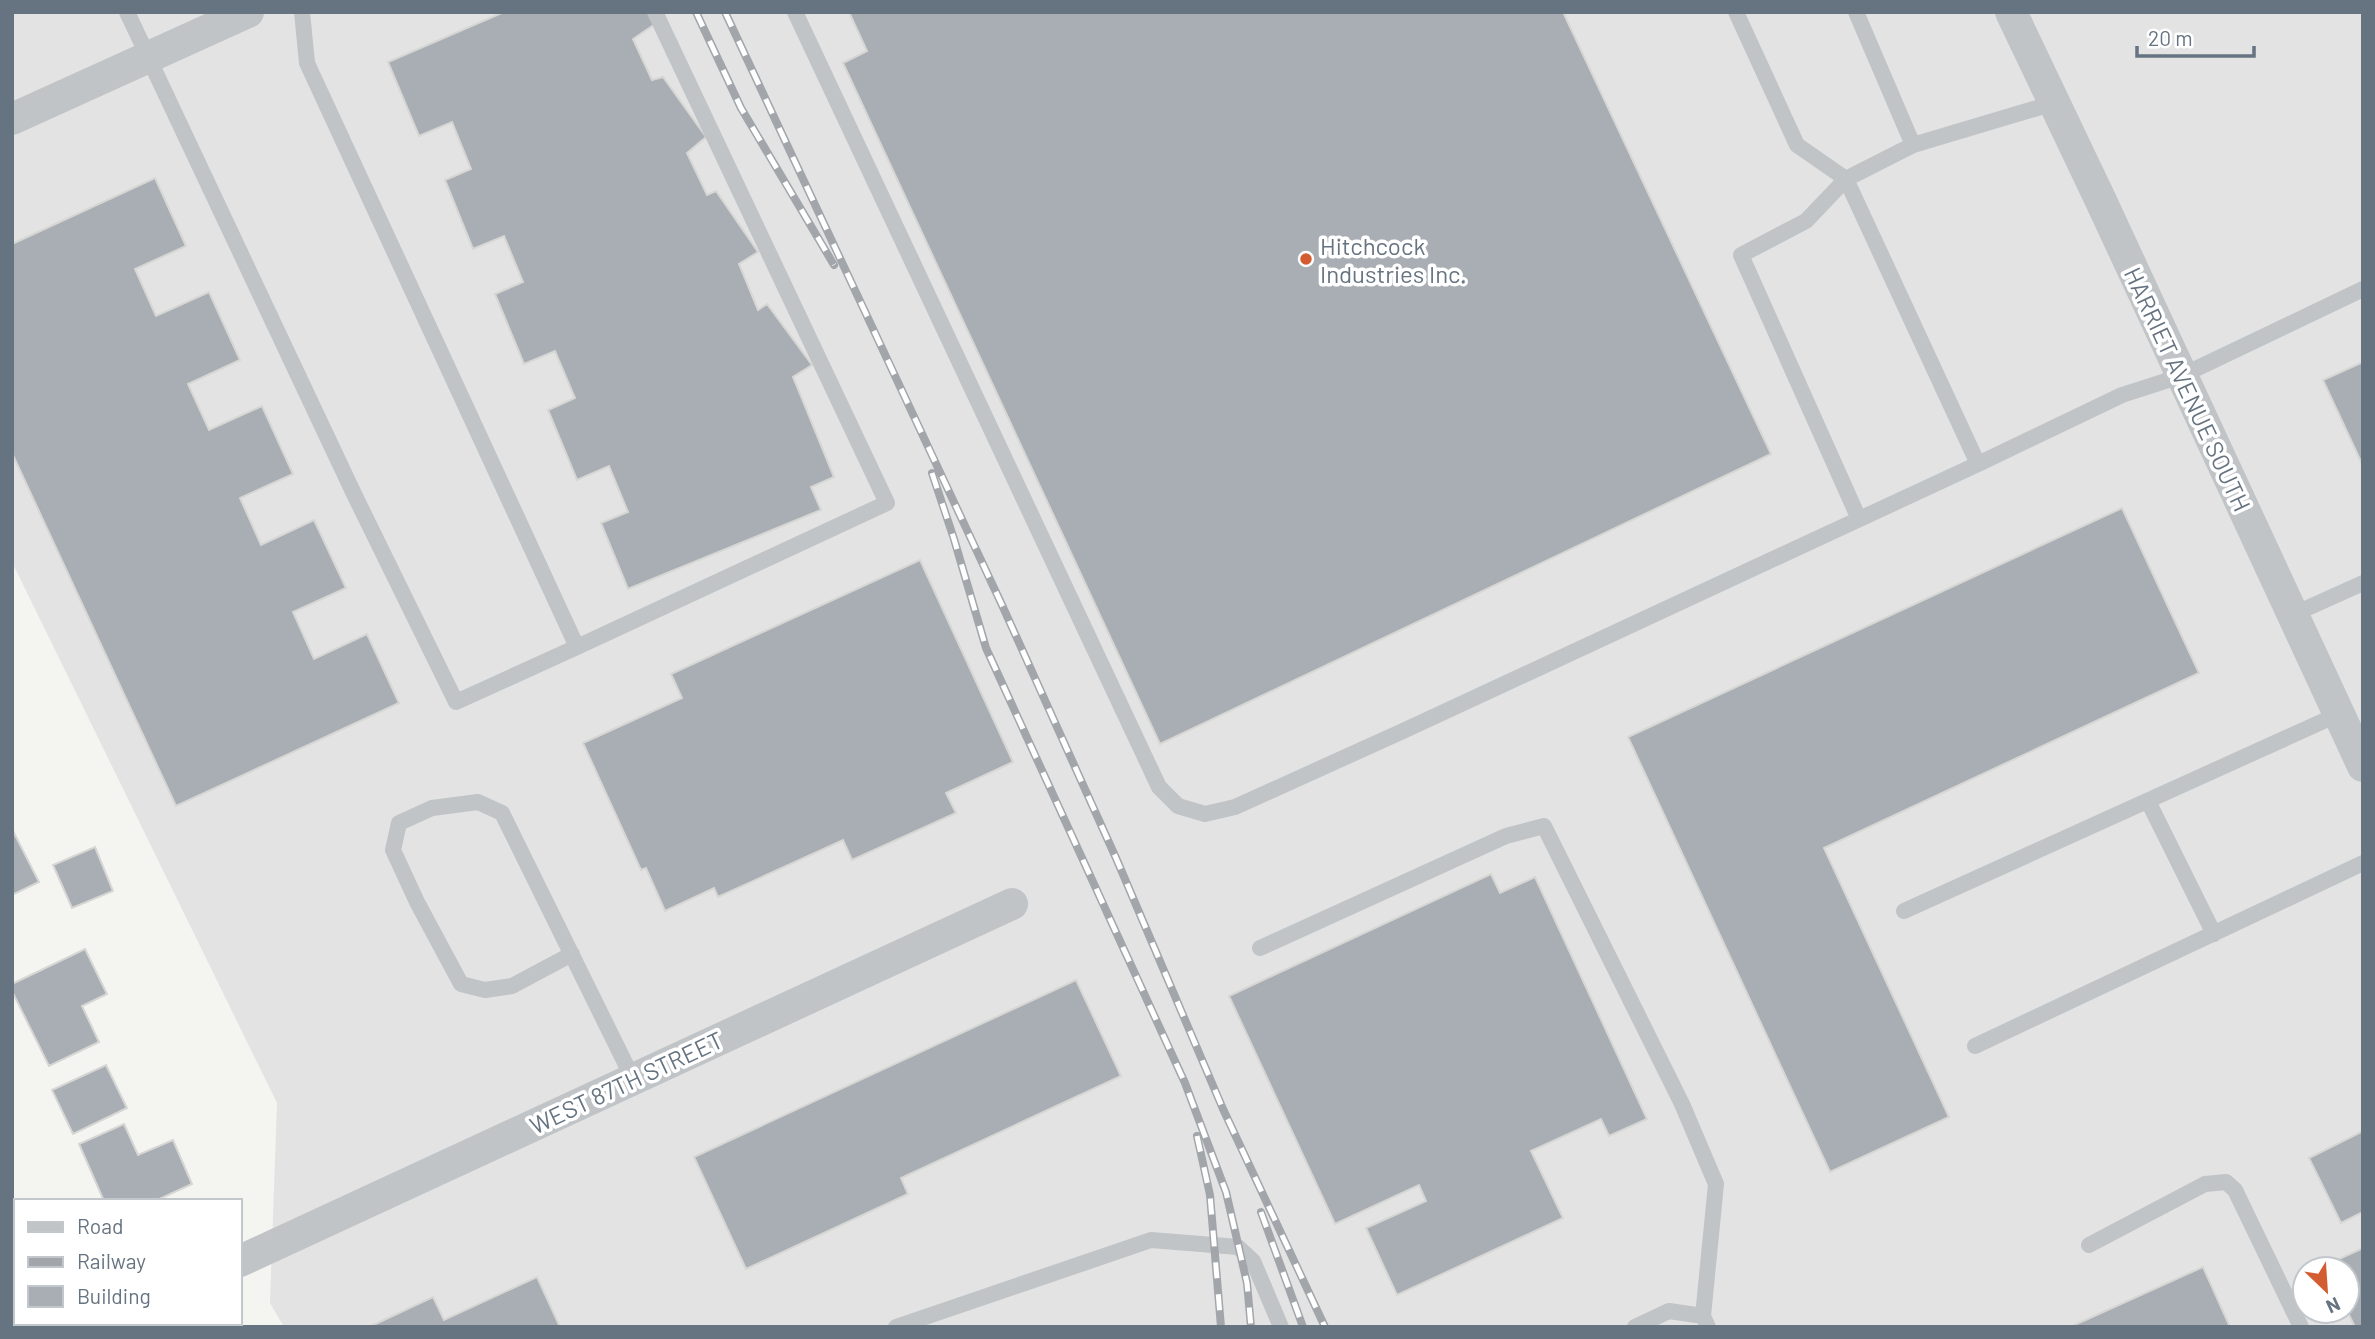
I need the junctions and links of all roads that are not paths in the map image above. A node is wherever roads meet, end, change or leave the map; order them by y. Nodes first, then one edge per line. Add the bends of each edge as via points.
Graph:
1 (127, 12) edge
2 (248, 12) edge
3 (302, 12) edge
4 (655, 12) edge
5 (795, 12) edge
6 (1736, 12) edge
7 (1856, 12) edge
8 (2011, 12) edge
9 (148, 57) junction
10 (2054, 103) junction
11 (12, 119) edge
12 (1913, 145) junction
13 (1846, 179) junction
14 (2363, 289) edge
15 (2181, 376) junction
16 (1978, 464) junction
17 (1859, 519) junction
18 (2363, 583) edge
19 (2292, 615) junction
20 (577, 647) junction
21 (2339, 714) junction
22 (2363, 766) edge
23 (2148, 800) junction
24 (2363, 863) edge
25 (1012, 904) dead end
26 (1904, 911) dead end
27 (2214, 934) junction
28 (1260, 948) dead end
29 (572, 954) junction
30 (1975, 1046) dead end
31 (632, 1079) junction
32 (2089, 1245) dead end
33 (242, 1260) edge
34 (1705, 1321) edge
35 (896, 1327) edge
36 (1281, 1327) edge
37 (1635, 1327) edge
38 (2301, 1327) edge

1 - 9 lane
2 - 9 street
3 - 20 lane via 307,63
4 - 20 lane via 887,503
5 - 17 lane via 1159,787 1178,806 1205,814 1235,807
6 - 13 lane via 1797,145
7 - 12 lane
8 - 10 street, HARRIET AVENUE SOUTH
9 - 11 street
9 - 20 lane via 456,702
10 - 12 lane
10 - 15 street, HARRIET AVENUE SOUTH
12 - 13 lane
13 - 16 lane
13 - 17 lane via 1806,221 1741,254
14 - 15 lane
15 - 16 lane via 2122,396
15 - 19 street, HARRIET AVENUE SOUTH
16 - 17 lane
18 - 19 lane
19 - 21 street, HARRIET AVENUE SOUTH
21 - 22 street, HARRIET AVENUE SOUTH
21 - 23 lane
23 - 26 lane
23 - 27 lane
24 - 27 lane
25 - 31 street, WEST 87TH STREET
27 - 30 lane
28 - 34 lane via 1506,836 1544,826 1682,1104 1716,1184
29 - 29 lane via 502,813 478,802 432,808 399,823 393,850 461,984 485,990 512,986
29 - 31 lane
31 - 33 street, WEST 87TH STREET
32 - 38 lane via 2206,1184 2225,1182 2235,1189
34 - 37 lane via 1669,1311
35 - 36 lane via 1151,1240 1238,1247 1253,1261

